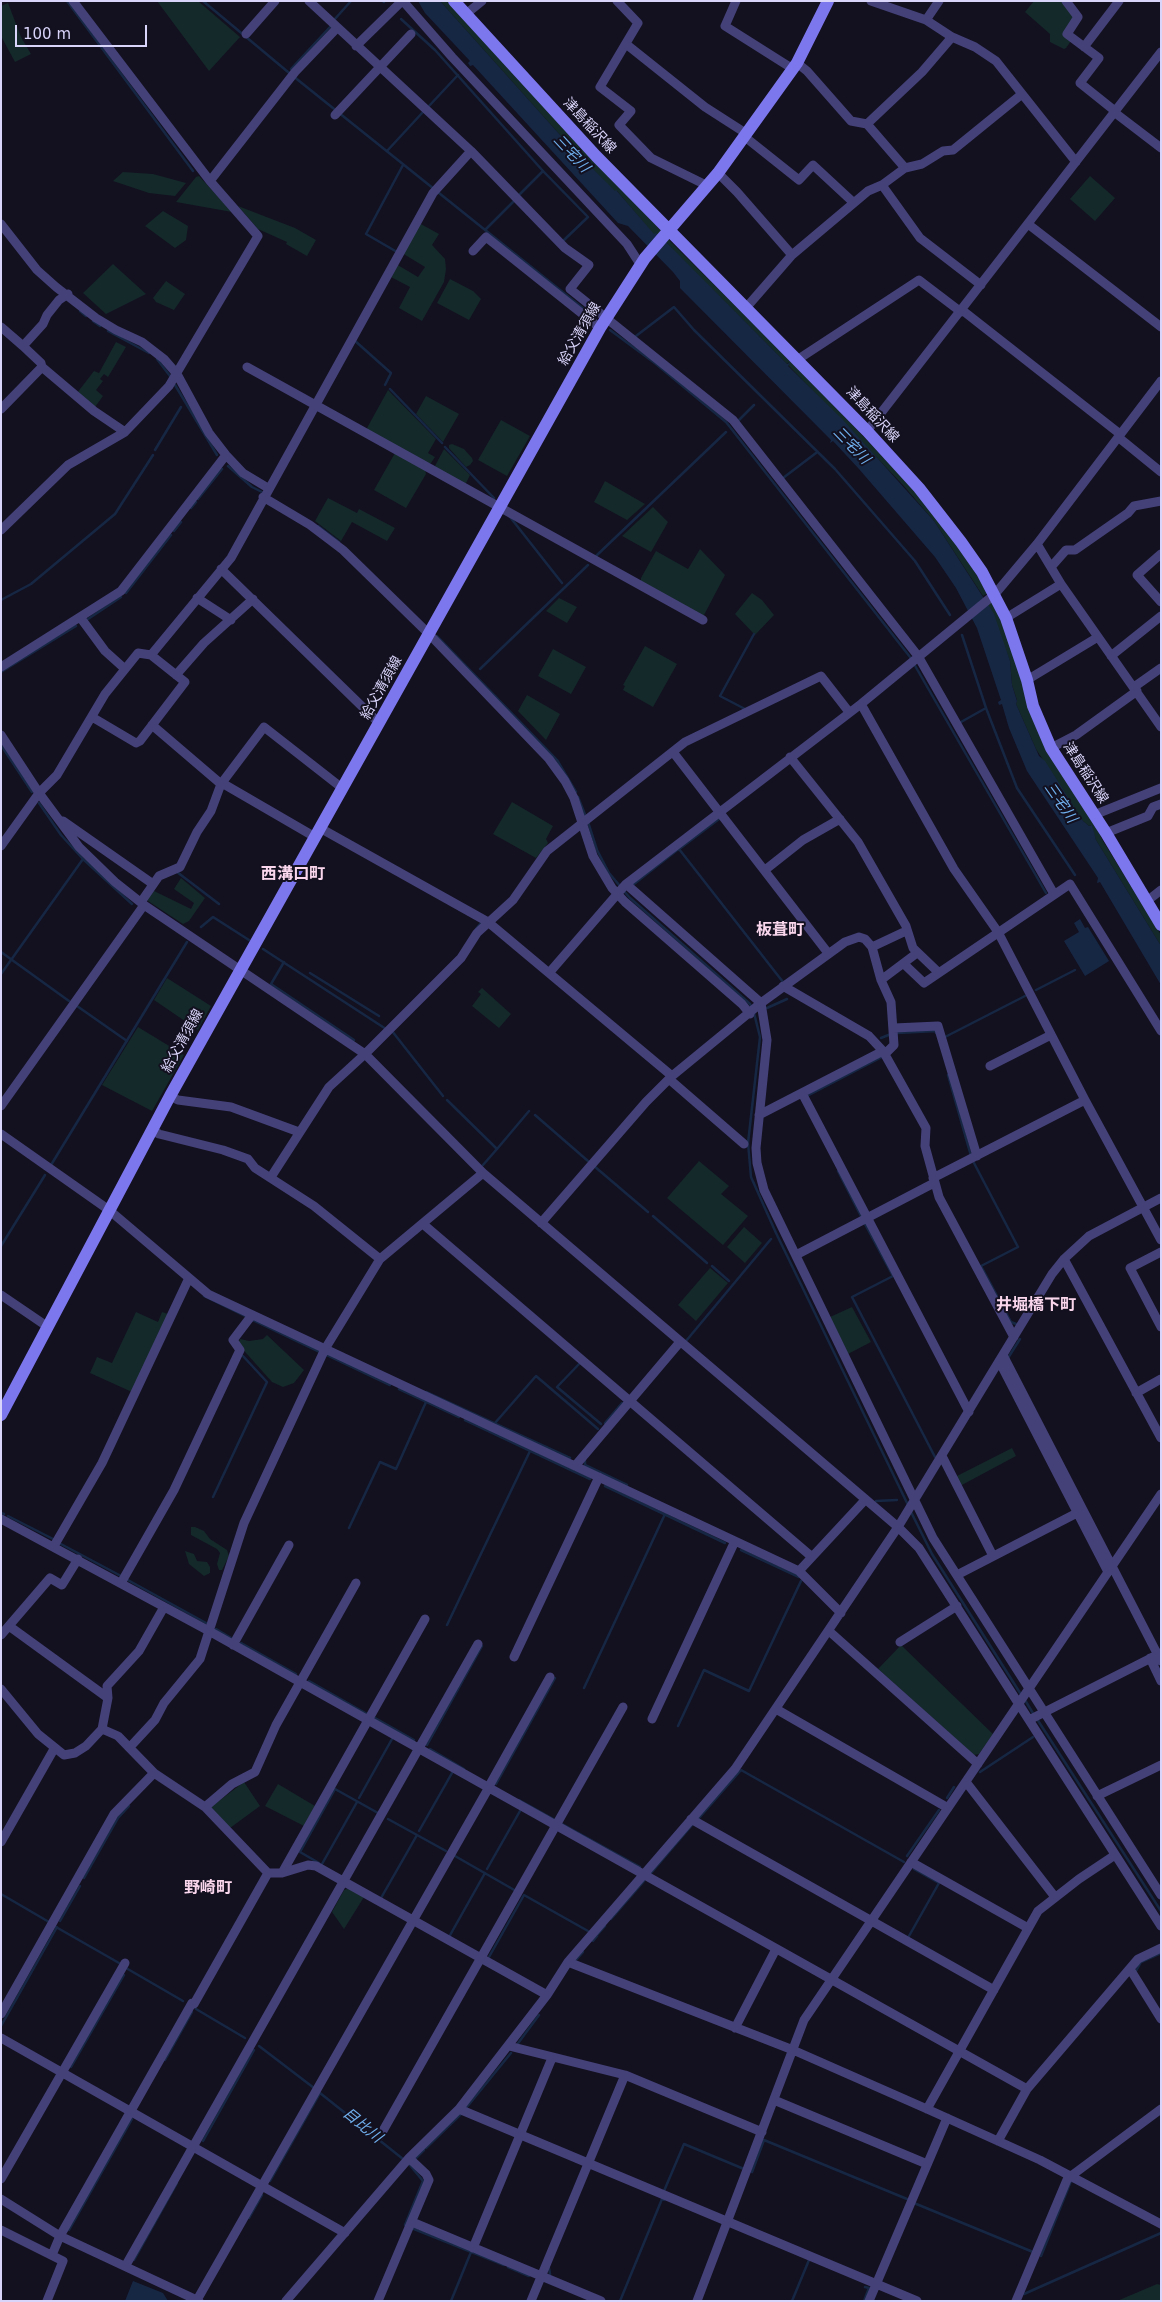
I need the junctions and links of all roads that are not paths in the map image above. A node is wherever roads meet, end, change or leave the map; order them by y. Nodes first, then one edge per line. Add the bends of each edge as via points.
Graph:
1 (72, 1) edge
2 (275, 1) edge
3 (309, 1) edge
4 (402, 1) edge
5 (454, 1) edge
6 (482, 1) edge
7 (618, 1) edge
8 (736, 1) edge
9 (828, 1) edge
10 (871, 1) edge
11 (939, 1) edge
12 (1066, 1) edge
13 (1119, 1) edge
14 (466, 14) junction
15 (926, 20) junction
16 (337, 28) junction
17 (246, 34) dead end
18 (411, 34) dead end
19 (952, 37) junction
20 (626, 44) junction
21 (356, 46) junction
22 (1084, 46) junction
23 (1161, 52) edge
24 (795, 66) junction
25 (379, 67) junction
26 (1022, 94) junction
27 (338, 112) dead end
28 (1115, 112) junction
29 (867, 124) junction
30 (746, 136) junction
31 (1161, 148) edge
32 (471, 151) junction
33 (1076, 162) junction
34 (905, 168) junction
35 (718, 173) junction
36 (210, 181) junction
37 (882, 185) junction
38 (708, 186) junction
39 (854, 203) junction
40 (1, 224) edge
41 (1028, 224) junction
42 (669, 232) junction
43 (473, 251) dead end
44 (792, 255) junction
45 (643, 261) junction
46 (981, 285) junction
47 (68, 294) junction
48 (745, 309) junction
49 (961, 311) junction
50 (603, 323) junction
51 (1, 327) edge
52 (1161, 327) edge
53 (23, 346) junction
54 (798, 360) junction
55 (42, 367) junction
56 (247, 367) dead end
57 (177, 374) junction
58 (1161, 381) edge
59 (314, 404) junction
60 (1, 410) edge
61 (867, 431) junction
62 (125, 432) junction
63 (1119, 435) junction
64 (226, 455) junction
65 (1161, 472) edge
66 (268, 488) junction
67 (263, 497) junction
68 (1161, 501) edge
69 (500, 508) junction
70 (1, 530) edge
71 (1037, 544) junction
72 (1161, 554) edge
73 (1051, 567) junction
74 (221, 569) junction
75 (1061, 584) junction
76 (993, 595) junction
77 (197, 598) junction
78 (253, 600) junction
79 (1161, 602) edge
80 (1161, 616) edge
81 (80, 617) junction
82 (1006, 618) junction
83 (231, 620) junction
84 (703, 620) dead end
85 (429, 634) junction
86 (1098, 637) junction
87 (151, 655) junction
88 (1111, 656) junction
89 (915, 659) junction
90 (1, 667) edge
91 (1161, 668) edge
92 (125, 669) junction
93 (176, 675) junction
94 (1027, 680) junction
95 (1135, 689) junction
96 (861, 704) junction
97 (848, 712) junction
98 (92, 718) junction
99 (379, 723) junction
100 (152, 725) junction
101 (1161, 727) edge
102 (1, 735) edge
103 (1051, 748) junction
104 (673, 752) junction
105 (790, 757) junction
106 (221, 784) junction
107 (342, 788) junction
108 (1161, 788) edge
109 (39, 793) junction
110 (1161, 804) edge
111 (719, 811) junction
112 (1094, 814) junction
113 (56, 817) junction
114 (840, 819) junction
115 (585, 821) junction
116 (318, 833) junction
117 (1106, 833) junction
118 (1, 846) edge
119 (765, 870) junction
120 (153, 884) junction
121 (621, 888) junction
122 (1161, 890) edge
123 (1054, 894) junction
124 (1147, 901) junction
125 (142, 903) junction
126 (488, 922) junction
127 (1161, 924) edge
128 (906, 931) junction
129 (998, 932) junction
130 (872, 947) junction
131 (828, 952) junction
132 (917, 953) junction
133 (904, 964) junction
134 (241, 970) junction
135 (938, 972) junction
136 (549, 973) junction
137 (881, 980) junction
138 (783, 986) junction
139 (754, 1010) junction
140 (894, 1028) junction
141 (1161, 1031) edge
142 (1051, 1035) junction
143 (884, 1052) junction
144 (365, 1054) junction
145 (990, 1066) dead end
146 (671, 1077) junction
147 (802, 1093) junction
148 (170, 1096) junction
149 (1085, 1100) junction
150 (1, 1106) edge
151 (760, 1115) junction
152 (152, 1130) junction
153 (299, 1132) junction
154 (1, 1134) edge
155 (744, 1144) dead end
156 (977, 1156) junction
157 (483, 1173) junction
158 (271, 1177) junction
159 (934, 1181) junction
160 (1161, 1198) edge
161 (1143, 1207) junction
162 (109, 1210) junction
163 (866, 1218) junction
164 (541, 1223) junction
165 (423, 1224) junction
166 (1161, 1240) edge
167 (1161, 1252) edge
168 (796, 1255) junction
169 (380, 1259) junction
170 (1064, 1259) junction
171 (189, 1278) junction
172 (1, 1294) edge
173 (252, 1315) junction
174 (48, 1327) junction
175 (1161, 1327) edge
176 (1014, 1337) junction
177 (680, 1342) junction
178 (326, 1350) junction
179 (1001, 1358) junction
180 (1161, 1379) edge
181 (1136, 1393) junction
182 (631, 1400) junction
183 (969, 1412) junction
184 (1, 1415) edge
185 (1161, 1438) edge
186 (942, 1456) junction
187 (1055, 1462) junction
188 (575, 1466) junction
189 (599, 1477) junction
190 (1161, 1494) edge
191 (866, 1500) junction
192 (911, 1506) junction
193 (1077, 1513) junction
194 (1, 1519) edge
195 (898, 1527) junction
196 (735, 1541) junction
197 (289, 1544) dead end
198 (54, 1546) junction
199 (993, 1556) junction
200 (812, 1557) junction
201 (78, 1559) junction
202 (1110, 1569) junction
203 (799, 1571) junction
204 (956, 1575) junction
205 (121, 1583) junction
206 (356, 1583) dead end
207 (164, 1606) junction
208 (957, 1606) junction
209 (841, 1613) junction
210 (1, 1618) edge
211 (425, 1619) dead end
212 (9, 1625) junction
213 (209, 1631) junction
214 (829, 1631) junction
215 (1, 1635) edge
216 (900, 1642) dead end
217 (478, 1644) dead end
218 (233, 1645) junction
219 (514, 1657) dead end
220 (1157, 1657) edge
221 (550, 1677) dead end
222 (1161, 1681) edge
223 (300, 1682) junction
224 (3, 1693) edge
225 (1024, 1697) junction
226 (108, 1698) junction
227 (623, 1707) dead end
228 (776, 1709) junction
229 (1036, 1716) junction
230 (652, 1719) dead end
231 (368, 1721) junction
232 (102, 1728) junction
233 (130, 1747) junction
234 (54, 1748) junction
235 (419, 1750) junction
236 (978, 1764) junction
237 (1161, 1765) edge
238 (154, 1774) junction
239 (966, 1782) junction
240 (488, 1788) junction
241 (1097, 1796) junction
242 (205, 1807) junction
243 (948, 1808) junction
244 (691, 1819) junction
245 (556, 1826) junction
246 (1, 1842) edge
247 (1115, 1855) junction
248 (911, 1862) junction
249 (268, 1873) junction
250 (282, 1873) junction
251 (642, 1875) junction
252 (344, 1883) junction
253 (1161, 1895) edge
254 (1055, 1897) junction
255 (871, 1920) junction
256 (414, 1922) junction
257 (1161, 1926) edge
258 (1028, 1928) junction
259 (1161, 1948) edge
260 (776, 1949) junction
261 (481, 1959) junction
262 (568, 1962) junction
263 (125, 1963) dead end
264 (1130, 1969) junction
265 (831, 1979) junction
266 (994, 1990) junction
267 (547, 1995) junction
268 (1, 2014) edge
269 (1161, 2019) edge
270 (735, 2028) junction
271 (1, 2038) edge
272 (509, 2046) junction
273 (793, 2050) junction
274 (960, 2051) junction
275 (552, 2058) junction
276 (62, 2073) junction
277 (625, 2075) junction
278 (1027, 2089) junction
279 (774, 2100) junction
280 (459, 2109) junction
281 (928, 2109) junction
282 (1161, 2110) edge
283 (131, 2112) junction
284 (947, 2118) junction
285 (762, 2132) junction
286 (520, 2135) junction
287 (380, 2136) dead end
288 (998, 2141) junction
289 (193, 2147) junction
290 (409, 2158) junction
291 (588, 2163) junction
292 (927, 2164) junction
293 (1070, 2176) junction
294 (1, 2179) edge
295 (262, 2186) junction
296 (1, 2199) edge
297 (728, 2221) junction
298 (412, 2222) junction
299 (1161, 2224) edge
300 (1, 2230) edge
301 (345, 2233) junction
302 (60, 2236) junction
303 (474, 2248) junction
304 (52, 2255) junction
305 (126, 2265) junction
306 (541, 2276) junction
307 (876, 2284) junction
308 (198, 2300) edge
309 (47, 2301) edge
310 (286, 2301) edge
311 (378, 2301) edge
312 (530, 2301) edge
313 (601, 2301) edge
314 (697, 2301) edge
315 (869, 2301) edge
316 (917, 2301) edge
317 (1016, 2301) edge

1 - 36 street
2 - 17 street
3 - 16 street
4 - 21 street
4 - 45 street
5 - 14 main road, 津島稲沢線
6 - 14 street
7 - 20 street via 638,23
8 - 24 street via 725,26
9 - 24 main road, 給父清須線
10 - 15 street
11 - 15 street
12 - 22 street via 1078,17 1067,34
13 - 22 street
14 - 42 main road, 津島稲沢線
15 - 19 street
16 - 21 street
16 - 36 street via 292,75
18 - 25 street
19 - 26 street via 996,61
19 - 29 street via 922,72
20 - 30 street
20 - 38 street via 600,87 631,111 619,125 651,158
21 - 25 street
22 - 28 street via 1099,58 1080,83
23 - 28 street
24 - 29 street via 807,71 851,121
24 - 30 main road, 給父清須線
25 - 27 street
25 - 32 street
26 - 33 street
26 - 34 street via 953,150 943,151 922,164
28 - 31 street
28 - 33 street
29 - 34 street
30 - 35 main road, 給父清須線
30 - 39 street via 799,180 814,165
32 - 50 street via 565,248 589,265 570,290
32 - 59 street via 435,190
33 - 41 street
34 - 37 street
35 - 38 main road, 給父清須線
35 - 44 street
36 - 57 street via 258,236
37 - 39 street via 868,191
37 - 46 street via 920,238
38 - 42 main road, 給父清須線
39 - 44 street
40 - 47 street via 37,270
41 - 46 street
41 - 52 street
42 - 45 main road, 給父清須線
42 - 48 main road, 津島稲沢線
43 - 50 street via 486,237
44 - 48 street
45 - 50 main road, 給父清須線
46 - 49 street
47 - 53 street via 59,300
47 - 57 street via 116,330 155,351
48 - 54 main road, 津島稲沢線
49 - 54 street via 919,280 802,354
49 - 61 street
49 - 63 street
50 - 69 main road, 給父清須線
50 - 89 street via 733,420
51 - 53 street
53 - 55 street
54 - 61 main road, 津島稲沢線
55 - 60 street
55 - 62 street via 94,411
56 - 59 street
57 - 62 street
57 - 64 street via 209,433
58 - 63 street
59 - 66 street
59 - 69 street
61 - 76 main road, 津島稲沢線 via 961,542
62 - 70 street via 68,465
63 - 65 street
63 - 71 street
64 - 66 street via 243,473
64 - 81 street via 121,591
66 - 67 street
67 - 74 street via 231,558
67 - 85 street via 330,539
68 - 73 street via 1134,506 1074,550 1066,550
69 - 84 street
69 - 85 main road, 給父清須線
71 - 73 street
71 - 76 street
72 - 79 street via 1137,575
73 - 75 street
74 - 77 street
74 - 78 street
75 - 82 street
75 - 86 street
76 - 82 main road, 津島稲沢線
76 - 89 street
77 - 83 street
77 - 87 street
78 - 83 street
78 - 99 street
80 - 88 street
81 - 90 street
81 - 92 street via 105,651
82 - 94 main road, 津島稲沢線
83 - 93 street via 204,643
85 - 99 main road, 給父清須線
85 - 115 street via 550,759
86 - 88 street
86 - 94 street
87 - 92 street via 138,653
87 - 93 street
88 - 95 street
89 - 96 street
89 - 123 street
91 - 95 street
92 - 98 street via 94,709
93 - 100 street via 185,682
94 - 103 main road, 津島稲沢線 via 1033,706
95 - 101 street
95 - 103 street via 1076,735
96 - 97 street
96 - 129 street via 954,869
97 - 104 street via 822,676 685,742
97 - 105 street
98 - 100 street via 136,743
98 - 109 street via 57,775
99 - 107 main road, 給父清須線
100 - 106 street
102 - 109 street
103 - 112 main road, 津島稲沢線
104 - 111 street
104 - 115 street
105 - 111 street
105 - 114 street
106 - 107 street via 264,727
106 - 116 street
106 - 120 street via 211,811 180,866 159,876
107 - 116 main road, 給父清須線
108 - 112 street
109 - 113 street
109 - 118 street
110 - 117 street via 1153,807 1148,816
111 - 119 street
111 - 121 street
112 - 117 main road, 津島稲沢線
113 - 120 street
113 - 125 street via 79,847
114 - 119 street via 803,840
114 - 128 street via 858,842
115 - 121 street via 593,856
115 - 126 street via 548,851 513,900
116 - 126 street
116 - 134 main road, 給父清須線
117 - 124 main road, 津島稲沢線
119 - 131 street
120 - 125 street
121 - 136 street
121 - 139 street
121 - 139 street via 625,902 742,1004
122 - 124 street
123 - 129 street
123 - 141 street via 1070,884
124 - 127 main road, 津島稲沢線
125 - 134 street
125 - 150 street
126 - 136 street
126 - 144 street via 460,958
128 - 130 street
128 - 132 street
129 - 135 street
129 - 142 street
130 - 131 street via 859,937
130 - 137 street
131 - 138 street
132 - 133 street
132 - 135 street
133 - 135 street via 924,983
133 - 137 street
134 - 144 street
134 - 148 main road, 給父清須線
136 - 146 street
137 - 140 street via 891,1002
138 - 139 street
138 - 143 street via 869,1036
139 - 146 street
139 - 151 street via 767,1040
140 - 143 street via 894,1045
140 - 156 street via 938,1026
142 - 145 street
142 - 149 street
143 - 147 street
143 - 159 street via 926,1128 925,1146
144 - 153 street via 329,1087
144 - 157 street
146 - 155 street
146 - 164 street
147 - 151 street
147 - 163 street
148 - 152 main road, 給父清須線
148 - 153 street via 178,1100 231,1107
149 - 156 street
149 - 161 street
151 - 168 street via 756,1163 764,1190
152 - 158 street via 248,1159 255,1168
152 - 162 main road, 給父清須線
153 - 158 street
154 - 162 street
156 - 159 street
157 - 164 street
157 - 165 street
158 - 169 street via 314,1206
159 - 163 street
159 - 176 street via 939,1197
160 - 161 street
161 - 166 street
161 - 170 street via 1090,1236
162 - 171 street
162 - 174 main road, 給父清須線
163 - 168 street
163 - 183 street
164 - 177 street
165 - 169 street
165 - 182 street
167 - 175 street via 1130,1268
168 - 192 street
169 - 178 street
170 - 176 street
170 - 181 street
171 - 173 street via 208,1294
171 - 198 street via 102,1463
172 - 174 street
173 - 178 street
173 - 205 street via 233,1340 240,1350 174,1490
174 - 184 main road, 給父清須線
176 - 179 street
177 - 182 street
177 - 191 street
178 - 188 street
178 - 213 street via 244,1523
179 - 183 street
179 - 187 street
180 - 181 street
181 - 185 street
182 - 188 street
182 - 200 street
183 - 186 street
186 - 192 street
186 - 199 street
187 - 193 street
187 - 202 street
188 - 189 street
189 - 196 street
189 - 219 street
190 - 202 street
191 - 195 street
191 - 200 street
192 - 195 street
192 - 204 street
193 - 199 street
193 - 202 street
194 - 198 street
195 - 208 street via 919,1548
195 - 209 street
196 - 203 street
196 - 230 street
197 - 218 street
198 - 201 street
199 - 204 street
200 - 203 street
201 - 205 street
201 - 212 street via 62,1585 50,1578
202 - 220 street
202 - 225 street
203 - 209 street
204 - 225 street
205 - 207 street
206 - 223 street
207 - 213 street
207 - 226 street via 139,1650 107,1686
208 - 216 street
208 - 225 street
209 - 214 street
210 - 212 street
211 - 231 street
212 - 215 street
212 - 226 street
213 - 218 street
213 - 233 street via 200,1659 164,1703 155,1720
214 - 228 street
214 - 236 street
217 - 235 street
218 - 223 street
220 - 222 street
220 - 229 street
221 - 240 street
223 - 231 street
223 - 242 street via 255,1772 232,1784
224 - 234 street
225 - 229 street
225 - 229 street
225 - 236 street
226 - 232 street
227 - 245 street
228 - 243 street
228 - 244 street via 734,1769
229 - 241 street
229 - 247 street
231 - 235 street
231 - 250 street
232 - 233 street
232 - 234 street via 86,1746 74,1753 64,1755
233 - 238 street
234 - 246 street
235 - 240 street
235 - 252 street
236 - 239 street
237 - 241 street
238 - 242 street
238 - 268 street via 114,1814
239 - 243 street
239 - 254 street
240 - 245 street
240 - 256 street
241 - 253 street
242 - 249 street
243 - 248 street
244 - 251 street
244 - 255 street
245 - 251 street
245 - 261 street
247 - 254 street
247 - 257 street
248 - 255 street
248 - 258 street
249 - 250 street
249 - 283 street
250 - 252 street via 308,1865 316,1866
251 - 260 street
251 - 262 street
252 - 256 street
252 - 289 street
254 - 258 street via 1038,1911
255 - 265 street
255 - 266 street
256 - 261 street
256 - 295 street
258 - 266 street
259 - 264 street via 1138,1960
260 - 265 street
260 - 270 street
261 - 267 street
261 - 287 street
262 - 267 street
262 - 270 street
263 - 276 street
264 - 269 street
264 - 278 street
265 - 273 street via 804,2020
265 - 274 street
266 - 274 street
267 - 272 street
270 - 273 street
271 - 276 street
272 - 275 street
272 - 280 street
273 - 279 street
273 - 281 street
274 - 278 street
274 - 281 street
275 - 277 street
275 - 286 street
276 - 283 street
276 - 294 street
277 - 285 street
277 - 291 street
278 - 288 street
279 - 285 street
279 - 292 street
280 - 286 street
280 - 290 street
281 - 284 street
282 - 293 street
283 - 289 street
283 - 302 street
284 - 288 street
284 - 292 street
285 - 297 street
286 - 291 street
286 - 303 street
288 - 293 street
289 - 295 street
289 - 305 street
290 - 298 street via 429,2180
290 - 301 street
291 - 297 street
291 - 306 street
292 - 307 street
293 - 299 street
293 - 317 street
295 - 301 street
295 - 308 street
296 - 302 street
297 - 307 street
297 - 314 street
298 - 303 street
298 - 311 street
300 - 304 street
301 - 310 street
302 - 304 street
302 - 305 street
303 - 306 street
304 - 309 street via 63,2261
305 - 308 street
306 - 312 street
306 - 313 street
307 - 315 street
307 - 316 street

